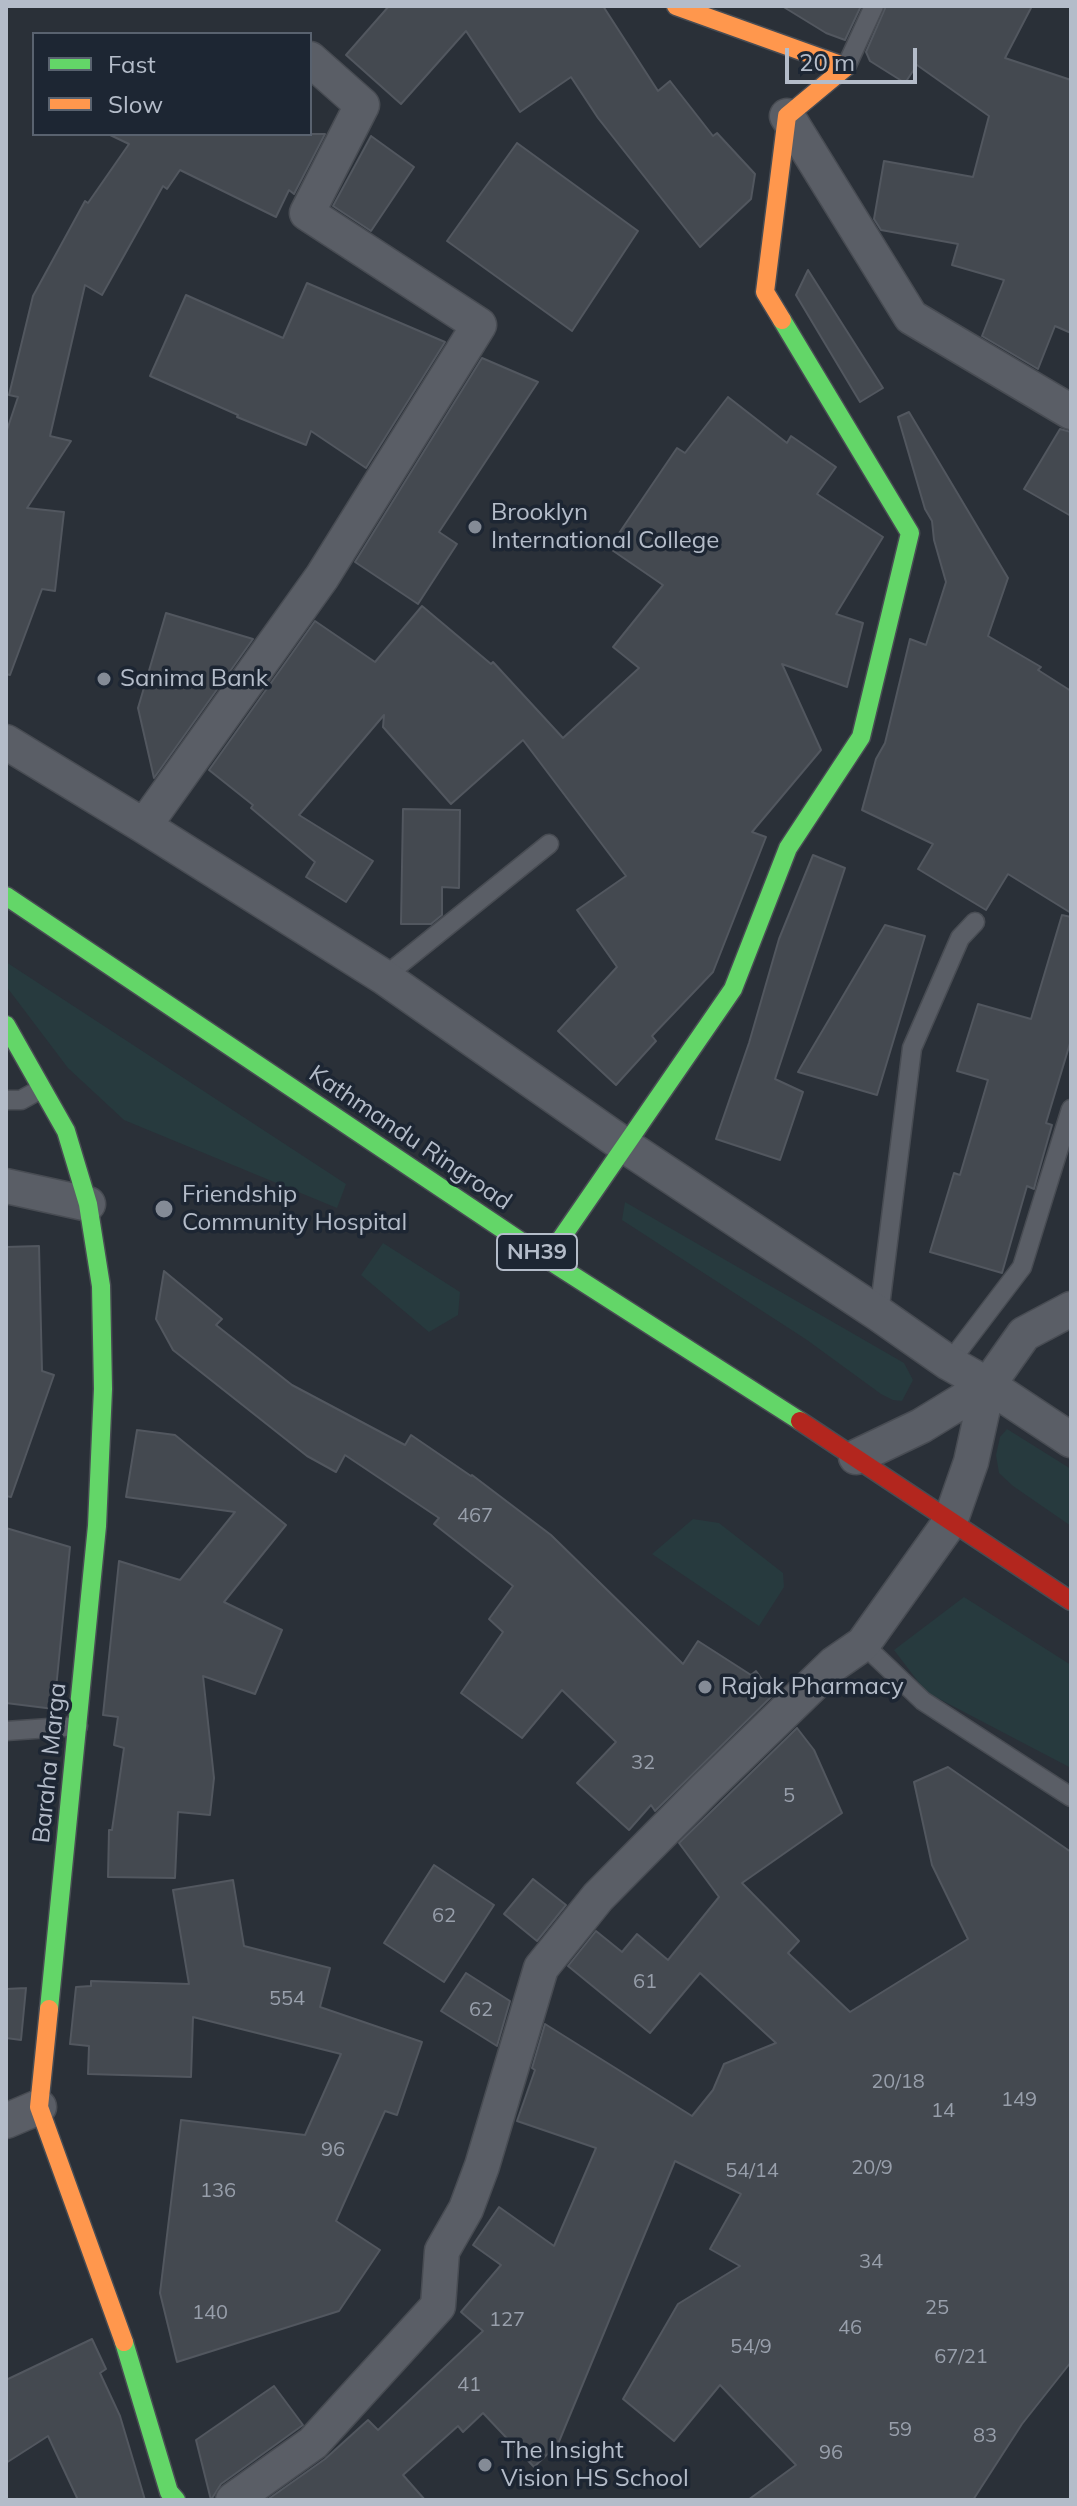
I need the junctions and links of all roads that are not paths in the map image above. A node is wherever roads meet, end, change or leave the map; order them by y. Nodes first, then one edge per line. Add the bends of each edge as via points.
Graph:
1 (676, 6) edge
2 (874, 6) edge
3 (312, 61) edge
4 (846, 67) junction
5 (787, 116) junction
6 (1071, 412) edge
7 (6, 742) edge
8 (144, 826) junction
9 (549, 844) dead end
10 (6, 896) edge
11 (975, 922) dead end
12 (384, 977) junction
13 (6, 1025) edge
14 (41, 1089) junction
15 (6, 1100) edge
16 (1071, 1109) edge
17 (624, 1145) junction
18 (6, 1186) edge
19 (88, 1204) junction
20 (547, 1259) junction
21 (1071, 1309) edge
22 (879, 1314) junction
23 (949, 1363) junction
24 (988, 1385) junction
25 (1071, 1440) edge
26 (856, 1457) junction
27 (950, 1522) junction
28 (1071, 1601) edge
29 (863, 1644) junction
30 (78, 1726) junction
31 (6, 1731) edge
32 (1071, 1797) edge
33 (39, 2107) junction
34 (6, 2121) edge
35 (168, 2497) edge
36 (233, 2500) edge

1 - 4 main road
2 - 4 lane
3 - 8 street via 362,105 307,213 479,325 322,577
4 - 5 main road
5 - 6 street via 911,317
5 - 17 main road via 765,292 910,533 861,737 788,848 733,989
7 - 8 street
8 - 12 street
9 - 12 lane
10 - 20 main road, Kathmandu Ringroad / NH39
11 - 22 lane via 960,938 912,1048
12 - 17 street
13 - 14 main road, Baraha Marga
14 - 15 lane via 21,1100
14 - 19 main road, Baraha Marga via 66,1131
16 - 23 lane via 1022,1267
17 - 20 main road
17 - 22 street
18 - 19 street
19 - 30 main road, Baraha Marga via 101,1286 103,1389 97,1526
20 - 26 main road, Kathmandu Ringroad / NH39
21 - 24 street via 1024,1334
22 - 23 street
23 - 24 street
24 - 25 street
24 - 26 street
24 - 27 street via 971,1462
26 - 27 main road, Kathmandu Ringroad / NH39
27 - 28 main road, Kathmandu Ringroad / NH39
27 - 29 street
29 - 32 lane via 923,1701
29 - 36 street via 834,1664 705,1789 598,1897 541,1968 482,2166 442,2251 438,2306 313,2443
30 - 31 lane
30 - 33 main road, Baraha Marga
33 - 34 street
33 - 35 main road, Baraha Marga via 122,2335

